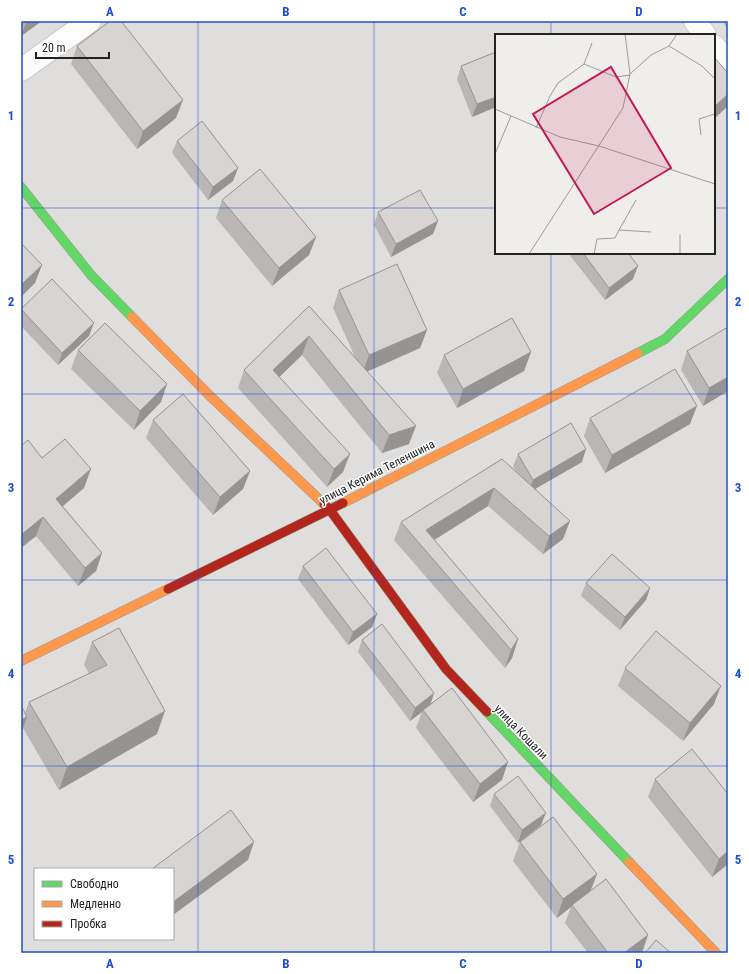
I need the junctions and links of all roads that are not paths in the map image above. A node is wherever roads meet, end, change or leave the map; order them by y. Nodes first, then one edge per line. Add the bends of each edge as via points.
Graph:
1 (90, 21) edge
2 (694, 21) edge
3 (704, 34) edge
4 (715, 47) edge
5 (728, 64) edge
6 (21, 70) edge
7 (21, 187) edge
8 (728, 279) edge
9 (330, 510) junction
10 (21, 661) edge
11 (716, 953) edge

1 - 6 street
2 - 3 street
4 - 5 street
7 - 9 street, улица Кошали via 91,275 210,396
8 - 9 street, улица Керима Теленшина via 665,339
9 - 10 street, улица Керима Теленшина
9 - 11 street, улица Кошали via 446,669

